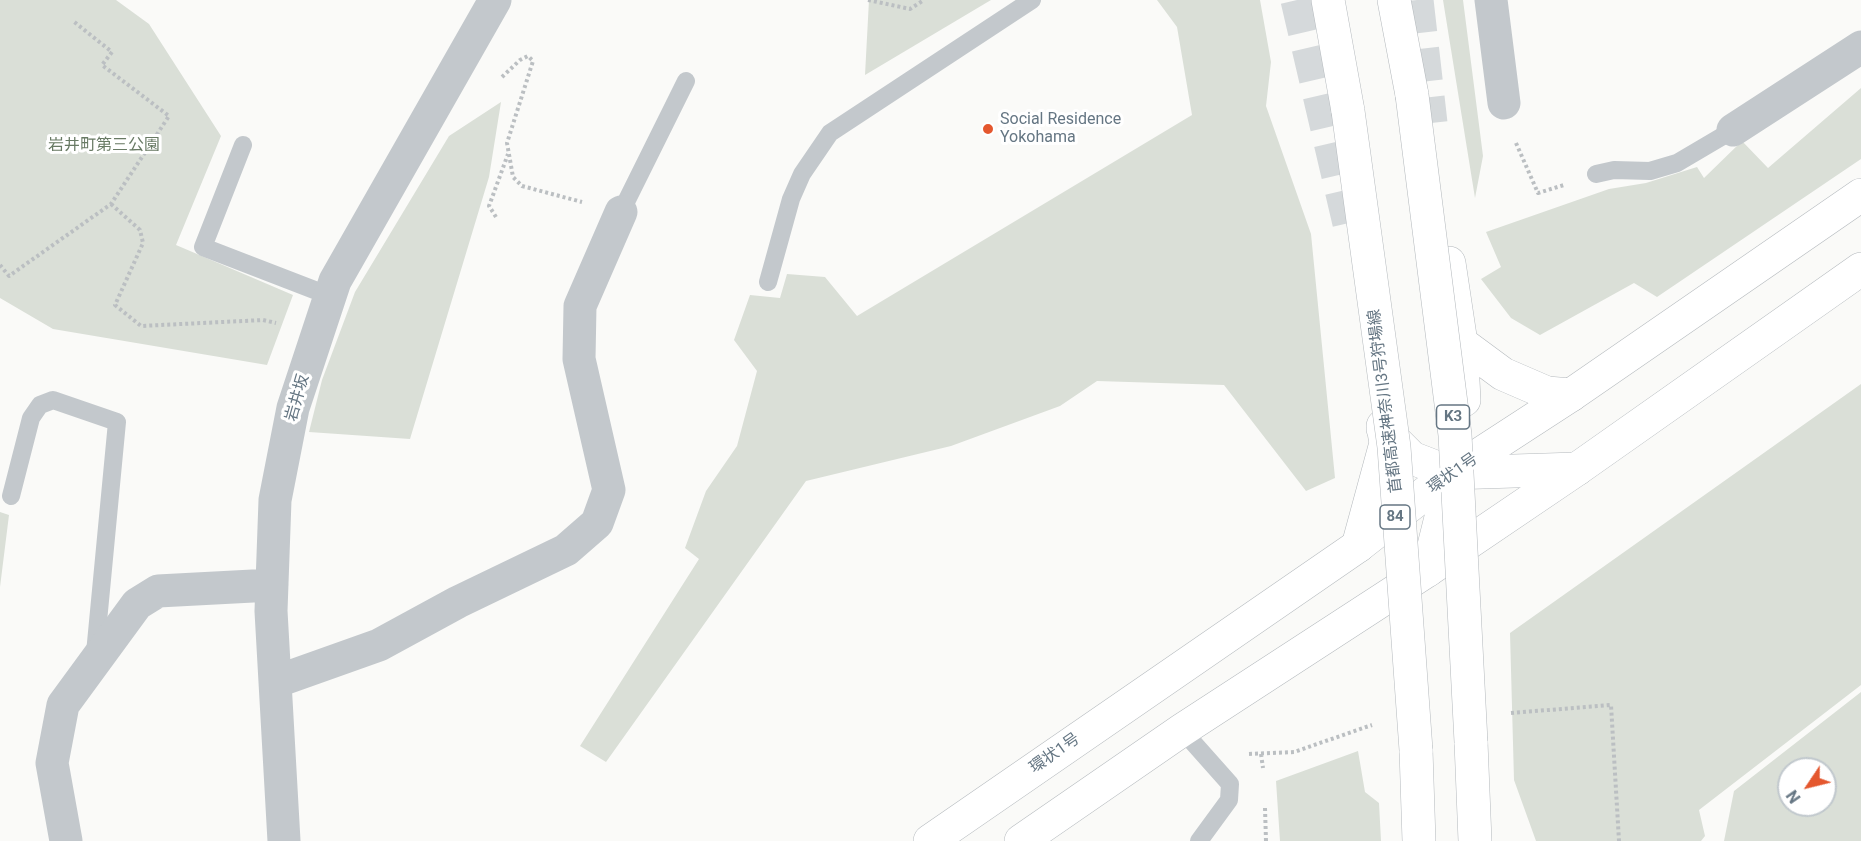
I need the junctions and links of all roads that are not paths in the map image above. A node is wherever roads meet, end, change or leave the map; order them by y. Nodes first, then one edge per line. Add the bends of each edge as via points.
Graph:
1 (495, 0) edge
2 (1032, 0) edge
3 (1328, 0) edge
4 (1394, 0) edge
5 (1491, 0) edge
6 (1861, 47) edge
7 (686, 81) dead end
8 (1504, 103) dead end
9 (1733, 130) joint
10 (243, 145) dead end
11 (1596, 174) dead end
12 (1861, 195) edge
13 (621, 212) joint
14 (1442, 223) dead end
15 (1351, 232) tunnel mouth
16 (1861, 269) edge
17 (768, 282) dead end
18 (330, 296) junction
19 (1461, 343) junction
20 (1571, 395) junction
21 (1383, 429) junction
22 (1577, 469) junction
23 (1451, 473) junction
24 (11, 496) dead end
25 (1358, 546) junction
26 (1428, 570) junction
27 (272, 585) junction
28 (94, 661) junction
29 (275, 682) junction
30 (1182, 730) junction
31 (66, 841) edge
32 (284, 841) edge
33 (930, 841) edge
34 (1021, 841) edge
35 (1199, 841) edge
36 (1419, 841) edge
37 (1475, 841) edge

1 - 18 street, 岩井坂 via 334,281
2 - 17 lane via 830,133 802,174 791,199
3 - 36 main road, 首都高速神奈川3号狩場線, bridge via 1348,111 1394,447
4 - 37 main road, K3, bridge via 1412,95 1455,435
5 - 8 street
6 - 9 street
7 - 13 lane
9 - 11 lane via 1677,163 1650,171
10 - 18 lane via 203,247
12 - 20 main road, 環状1号 / 84
13 - 29 street via 580,306 579,359 609,490 597,523 566,550 379,645
14 - 19 main road
15 - 21 main road
16 - 22 main road
18 - 27 street, 岩井坂 via 293,408 275,500
19 - 20 main road via 1503,374 1547,393
19 - 23 main road via 1464,401 1457,458
20 - 23 main road, 環状1号 / 84
21 - 23 main road via 1412,458
21 - 25 main road via 1386,443
22 - 23 main road
22 - 26 main road
23 - 25 main road, 環状1号 / 84
23 - 26 main road
24 - 28 lane via 31,418 40,405 52,400 117,422
25 - 33 main road, 環状1号 / 84
26 - 30 main road
27 - 28 street via 158,591 137,604
27 - 29 street, 岩井坂
28 - 31 street via 63,705 52,763
29 - 32 street, 岩井坂
30 - 34 main road
30 - 35 lane via 1230,784 1229,800

